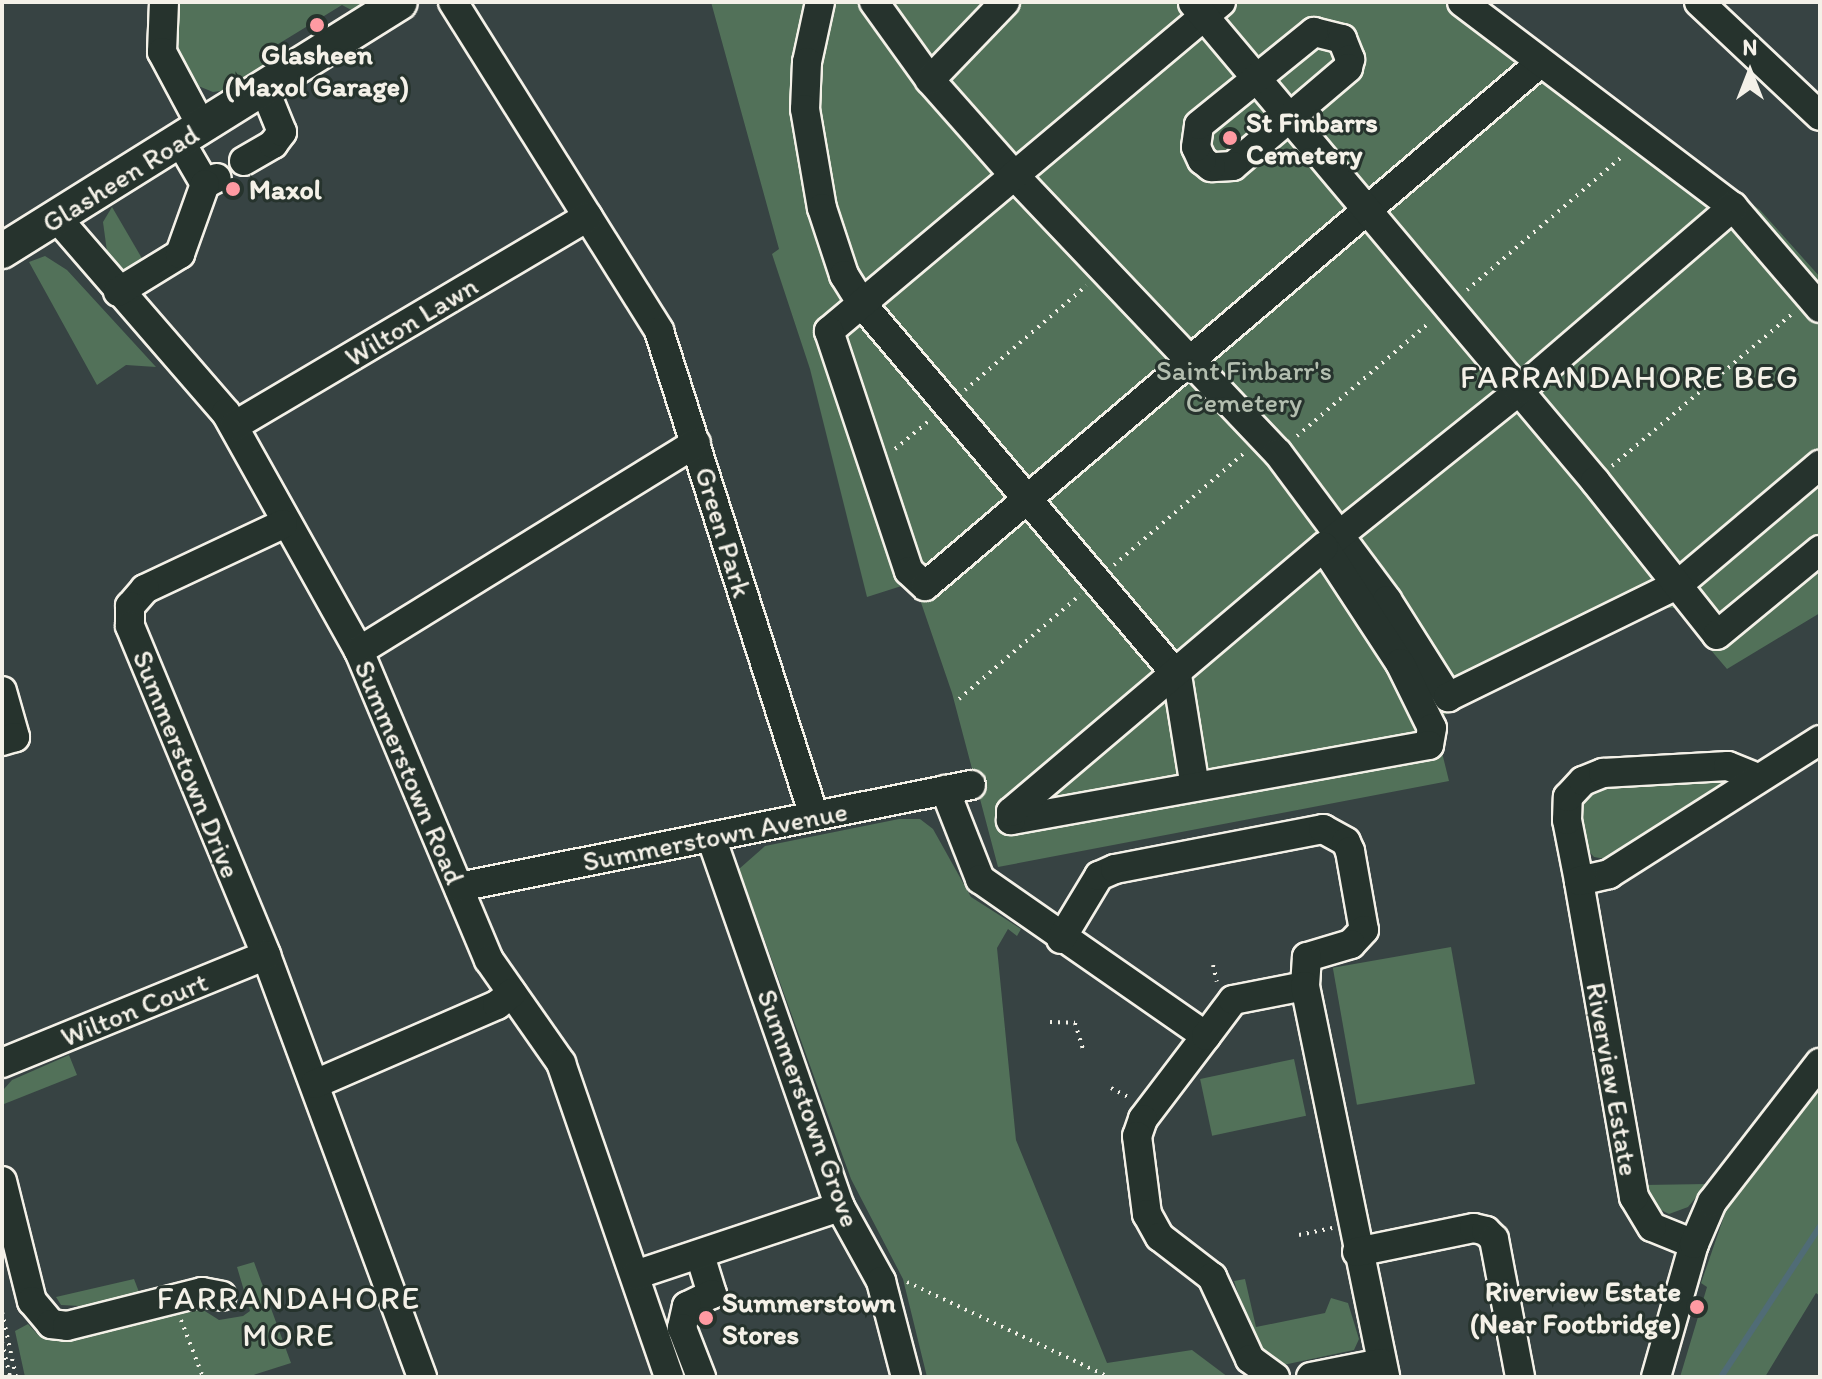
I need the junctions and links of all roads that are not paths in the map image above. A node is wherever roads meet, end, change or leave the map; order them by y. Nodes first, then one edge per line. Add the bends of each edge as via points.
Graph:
1 (164, 2) edge
2 (400, 2) edge
3 (453, 2) edge
4 (820, 2) edge
5 (874, 2) edge
6 (1005, 2) edge
7 (1462, 2) edge
8 (1699, 2) edge
9 (1206, 7) edge
10 (1540, 63) junction
11 (1256, 77) junction
12 (930, 80) junction
13 (264, 88) junction
14 (1291, 116) junction
15 (1820, 116) edge
16 (191, 134) junction
17 (244, 161) dead end
18 (1014, 175) junction
19 (1733, 207) junction
20 (1370, 211) junction
21 (588, 217) junction
22 (57, 218) junction
23 (2, 251) edge
24 (118, 292) junction
25 (1816, 303) edge
26 (862, 304) junction
27 (1188, 362) junction
28 (1520, 390) junction
29 (234, 426) junction
30 (696, 443) junction
31 (1820, 465) edge
32 (1028, 499) junction
33 (283, 524) junction
34 (1332, 540) junction
35 (1820, 550) edge
36 (1679, 584) junction
37 (359, 651) junction
38 (1177, 675) junction
39 (2, 691) edge
40 (1820, 740) edge
41 (2, 741) edge
42 (1758, 778) junction
43 (1195, 787) junction
44 (814, 816) junction
45 (711, 837) junction
46 (1579, 881) junction
47 (459, 887) junction
48 (1061, 939) junction
49 (266, 955) junction
50 (1305, 986) junction
51 (512, 993) junction
52 (1206, 1036) junction
53 (2, 1063) edge
54 (1820, 1063) edge
55 (315, 1084) junction
56 (2, 1181) edge
57 (840, 1207) junction
58 (1354, 1238) junction
59 (1694, 1244) junction
60 (700, 1255) junction
61 (635, 1275) junction
62 (222, 1296) dead end
63 (1383, 1370) edge
64 (422, 1377) edge
65 (669, 1377) edge
66 (701, 1377) edge
67 (906, 1377) edge
68 (1275, 1377) edge
69 (1311, 1377) edge
70 (1520, 1377) edge
71 (1656, 1377) edge

1 - 16 street via 162,52
2 - 13 main road, Glasheen Road
3 - 21 street
4 - 26 street via 807,62 809,148 835,252
5 - 12 street
6 - 12 street
7 - 10 street
8 - 15 street
9 - 11 street
9 - 18 street
10 - 19 street
10 - 20 street
11 - 14 street
11 - 14 street via 1314,32 1342,39 1348,68
11 - 14 street via 1199,125 1196,147 1202,160 1211,167 1233,166
12 - 18 street
13 - 16 main road, Glasheen Road
13 - 17 street via 282,132
14 - 20 street
16 - 22 main road, Glasheen Road
16 - 24 street via 211,181 180,254
18 - 26 street
18 - 27 street
19 - 25 street
19 - 28 street
20 - 27 street
20 - 28 street
21 - 29 street, Wilton Lawn
21 - 30 street via 659,331
22 - 23 main road, Glasheen Road
22 - 24 street, Summerstown Road
24 - 29 street, Summerstown Road
26 - 32 street
26 - 32 street via 829,331 831,351 909,571 925,586
27 - 32 street
27 - 34 street via 1264,436
28 - 34 street
28 - 36 street
29 - 33 street, Summerstown Road
30 - 37 street, Green Park
30 - 44 street, Green Park
31 - 36 street
32 - 38 street
33 - 37 street, Summerstown Road
33 - 49 street, Summerstown Drive via 145,589 135,597 129,615
34 - 36 street via 1448,697
34 - 38 street
34 - 43 street via 1400,663 1434,739 1429,745
35 - 36 street via 1717,635
37 - 47 street, Summerstown Road
38 - 43 street
38 - 43 street via 1010,816 1014,820
39 - 41 street via 15,737
40 - 42 street
42 - 46 street via 1609,874
42 - 46 street, Riverview Estate via 1728,766 1603,773 1583,781 1568,797 1567,820
44 - 45 street, Summerstown Avenue
44 - 48 street, Summerstown Avenue via 958,788 980,879
45 - 47 street, Summerstown Avenue
45 - 57 street, Summerstown Grove
46 - 59 street, Riverview Estate via 1634,1197 1652,1227
47 - 51 street, Summerstown Road via 489,960
48 - 50 street via 1099,876 1107,872 1323,829 1336,834 1350,851 1364,930 1351,944 1307,957
48 - 52 street
49 - 53 street, Wilton Court
49 - 55 street, Summerstown Drive
50 - 52 street via 1233,1000
50 - 58 street
51 - 55 street via 497,1005
51 - 61 street, Summerstown Road via 561,1063
52 - 68 street via 1143,1119 1137,1136 1147,1214 1160,1237 1212,1277 1250,1359
54 - 59 street via 1721,1184
55 - 64 street, Summerstown Drive
56 - 62 street via 32,1301 51,1324 67,1326 204,1292
57 - 60 street
57 - 67 street, Summerstown Grove via 881,1281
58 - 63 street
58 - 70 street via 1486,1231 1494,1239
59 - 71 street
60 - 61 street
60 - 66 street via 712,1294 687,1306 682,1328
61 - 65 street, Summerstown Road
63 - 69 street

